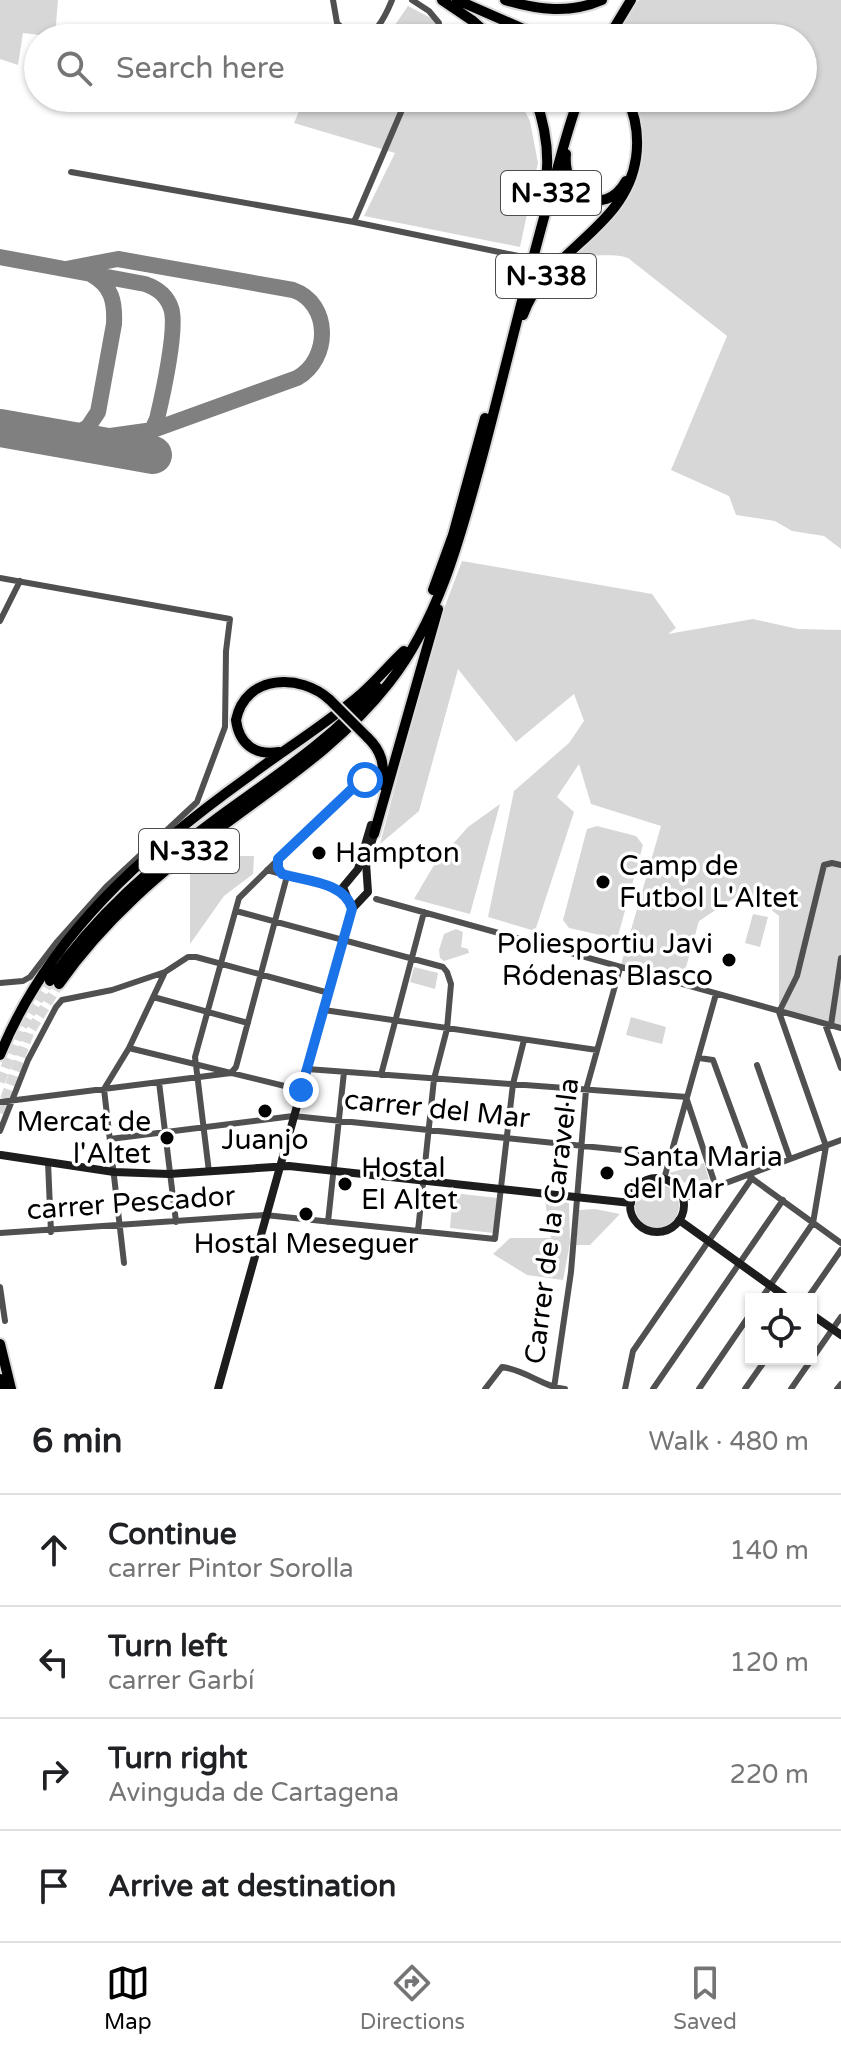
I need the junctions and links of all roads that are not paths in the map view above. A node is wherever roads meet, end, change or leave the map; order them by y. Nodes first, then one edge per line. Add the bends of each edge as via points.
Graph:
1 (333, 0) edge
2 (392, 0) edge
3 (412, 0) edge
4 (442, 0) edge
5 (457, 0) edge
6 (472, 0) edge
7 (505, 0) edge
8 (602, 0) edge
9 (631, 0) edge
10 (338, 24) edge
11 (381, 24) edge
12 (439, 24) edge
13 (476, 24) edge
14 (512, 24) edge
15 (524, 24) edge
16 (616, 24) edge
17 (401, 112) edge
18 (539, 112) edge
19 (577, 112) edge
20 (578, 112) edge
21 (629, 112) edge
22 (632, 112) edge
23 (71, 172) dead end
24 (354, 222) junction
25 (528, 258) junction
26 (525, 270) joint
27 (524, 289) junction
28 (500, 363) junction
29 (501, 385) junction
30 (446, 577) junction
31 (0, 578) edge
32 (20, 581) junction
33 (0, 621) edge
34 (404, 651) junction
35 (285, 750) junction
36 (365, 780) dead end
37 (372, 830) junction
38 (278, 859) junction
39 (841, 865) edge
40 (267, 870) junction
41 (285, 875) junction
42 (367, 886) junction
43 (352, 895) junction
44 (376, 899) junction
45 (236, 911) junction
46 (424, 912) junction
47 (276, 922) junction
48 (343, 941) junction
49 (841, 958) edge
50 (411, 960) junction
51 (221, 965) junction
52 (620, 968) junction
53 (165, 972) junction
54 (261, 975) junction
55 (0, 983) edge
56 (329, 993) junction
57 (716, 994) junction
58 (157, 998) dead end
59 (324, 1010) junction
60 (207, 1012) junction
61 (779, 1012) junction
62 (395, 1021) junction
63 (248, 1023) junction
64 (828, 1024) junction
65 (841, 1028) edge
66 (447, 1029) junction
67 (524, 1040) junction
68 (129, 1048) junction
69 (597, 1050) junction
70 (0, 1055) edge
71 (699, 1058) junction
72 (195, 1064) junction
73 (757, 1065) dead end
74 (841, 1068) edge
75 (307, 1069) junction
76 (344, 1072) junction
77 (231, 1073) junction
78 (381, 1075) junction
79 (198, 1077) junction
80 (434, 1079) junction
81 (159, 1082) junction
82 (513, 1084) junction
83 (104, 1089) junction
84 (301, 1090) junction
85 (586, 1090) junction
86 (687, 1099) junction
87 (12, 1101) junction
88 (0, 1102) edge
89 (293, 1116) junction
90 (339, 1121) junction
91 (204, 1127) junction
92 (429, 1130) junction
93 (0, 1131) edge
94 (165, 1132) junction
95 (507, 1138) junction
96 (110, 1139) junction
97 (841, 1140) edge
98 (581, 1146) junction
99 (826, 1146) junction
100 (745, 1147) dead end
101 (0, 1155) edge
102 (671, 1155) junction
103 (790, 1159) junction
104 (48, 1162) junction
105 (279, 1166) junction
106 (334, 1170) junction
107 (114, 1172) junction
108 (209, 1172) junction
109 (169, 1174) junction
110 (750, 1176) junction
111 (664, 1179) junction
112 (423, 1181) junction
113 (716, 1187) junction
114 (501, 1189) junction
115 (575, 1197) junction
116 (683, 1199) junction
117 (783, 1200) junction
118 (631, 1203) junction
119 (265, 1215) junction
120 (679, 1220) junction
121 (176, 1222) junction
122 (328, 1222) junction
123 (813, 1223) junction
124 (120, 1226) junction
125 (418, 1231) junction
126 (51, 1232) junction
127 (0, 1233) edge
128 (708, 1242) junction
129 (841, 1243) edge
130 (841, 1250) edge
131 (124, 1263) dead end
132 (739, 1263) junction
133 (770, 1285) junction
134 (0, 1287) edge
135 (765, 1293) edge
136 (781, 1293) edge
137 (811, 1293) edge
138 (841, 1317) edge
139 (817, 1318) edge
140 (5, 1321) dead end
141 (745, 1322) edge
142 (832, 1329) junction
143 (841, 1335) edge
144 (0, 1344) edge
145 (762, 1365) edge
146 (0, 1379) edge
147 (841, 1384) edge
148 (554, 1388) edge
149 (3, 1389) edge
150 (11, 1389) edge
151 (218, 1389) edge
152 (485, 1389) edge
153 (565, 1389) edge
154 (625, 1389) edge
155 (653, 1389) edge
156 (699, 1389) edge
157 (745, 1389) edge
158 (791, 1389) edge
159 (837, 1389) edge

1 - 10 street
2 - 11 street
3 - 12 street
4 - 13 highway
5 - 14 highway
6 - 15 highway
7 - 8 highway via 560,10
9 - 16 highway
17 - 24 street
18 - 25 highway, N-338 via 548,165
19 - 27 highway, N-332
20 - 21 highway via 565,162 567,177 573,188 591,199 607,198 623,187 630,171
22 - 29 highway, N-338 via 638,145 628,189 532,296
23 - 24 street
24 - 25 street
25 - 26 highway, N-338
26 - 28 highway, N-332
27 - 28 highway, N-332
27 - 29 highway, N-332
28 - 34 highway, N-332 via 447,554
29 - 30 highway, N-332
30 - 34 highway, N-332 via 409,654 354,724 136,894 54,982 77,944 129,890 330,735
30 - 37 highway
31 - 32 street
32 - 33 street
32 - 55 street via 230,619 226,718 200,798 188,813 106,887 30,977
34 - 35 highway via 352,702
35 - 37 highway, bridge via 263,753 243,741 236,720 246,697 265,685 287,681 316,689 378,749 384,767
35 - 70 highway via 191,820 109,893 44,971
36 - 38 street
37 - 42 main road
37 - 43 main road
38 - 40 street
38 - 41 street
39 - 61 street via 824,865 797,976
40 - 41 street
40 - 45 street via 242,893
41 - 43 street
41 - 47 street
42 - 43 main road
42 - 43 main road via 360,878
42 - 44 street
43 - 44 street
43 - 48 main road
44 - 46 street
45 - 47 street
45 - 51 street
46 - 50 street
46 - 52 street
47 - 48 street
47 - 54 street
48 - 50 street
48 - 56 main road
49 - 64 street
50 - 62 street
50 - 66 street via 447,972
51 - 53 street via 188,957
51 - 54 street
51 - 60 street
52 - 57 street
52 - 69 street, Carrer de la Caravel·la
53 - 68 street
53 - 87 street via 62,1000
54 - 56 street
54 - 63 street
56 - 59 main road
57 - 61 street
57 - 71 street
58 - 60 street
59 - 62 street
59 - 75 main road
60 - 63 street
60 - 72 street
61 - 64 street
61 - 99 street
62 - 66 street
62 - 78 street
63 - 77 street
64 - 65 street
64 - 74 street
66 - 67 street
66 - 80 street
67 - 69 street
67 - 82 street
68 - 72 street
68 - 83 street
69 - 85 street, Carrer de la Caravel·la
71 - 86 street
71 - 100 street via 713,1060
72 - 77 street
72 - 79 street
73 - 103 street
75 - 76 street
75 - 84 main road
76 - 78 street
76 - 90 street
77 - 79 street
77 - 84 street
78 - 80 street
79 - 81 street
79 - 91 street
80 - 82 street
80 - 92 street
81 - 83 street
81 - 94 street
82 - 85 street
82 - 95 street
83 - 87 street
83 - 96 street
84 - 89 main road
85 - 86 street
85 - 98 street, Carrer de la Caravel·la
86 - 102 street
86 - 113 street
87 - 88 street
87 - 93 street
89 - 90 street, carrer del Mar
89 - 91 street, carrer del Mar
89 - 105 main road
90 - 92 street, carrer del Mar
90 - 106 street
91 - 94 street, carrer del Mar
91 - 108 street
92 - 95 street, carrer del Mar
92 - 112 street
94 - 96 street, carrer del Mar
94 - 109 street
95 - 98 street, carrer del Mar
95 - 114 street
96 - 107 street
97 - 99 street
98 - 102 street, carrer del Mar
98 - 115 street, Carrer de la Caravel·la
99 - 103 street
99 - 123 street
101 - 104 main road
102 - 111 street
103 - 110 street
104 - 107 main road
104 - 126 street
105 - 106 main road
105 - 108 main road
105 - 119 main road
106 - 112 main road
106 - 122 street
107 - 109 main road
107 - 124 street
108 - 109 main road
109 - 121 street
110 - 113 street
110 - 117 street
110 - 128 street
111 - 116 main road
111 - 118 main road via 640,1185
112 - 114 main road
112 - 125 street
113 - 116 street
114 - 115 main road
114 - 125 street, carrer Pescador via 495,1239
115 - 118 main road
115 - 148 street, Carrer de la Caravel·la via 571,1272
116 - 120 main road
117 - 123 street
117 - 132 street
118 - 120 main road via 635,1219 647,1230 667,1230
119 - 121 street, carrer Pescador
119 - 122 street, carrer Pescador
119 - 151 main road
120 - 128 main road
121 - 124 street, carrer Pescador
122 - 125 street, carrer Pescador
123 - 129 street
123 - 133 street
124 - 126 street, carrer Pescador
124 - 131 street
126 - 127 street, carrer Pescador
128 - 132 main road
128 - 154 street via 633,1351
130 - 137 street
132 - 133 main road
132 - 155 street
133 - 135 street
133 - 136 main road
134 - 140 street
138 - 142 street
139 - 142 main road
141 - 156 street
142 - 143 main road
142 - 158 street
144 - 150 highway
145 - 157 street
146 - 149 highway
147 - 159 street
148 - 152 street via 502,1367
148 - 153 street

